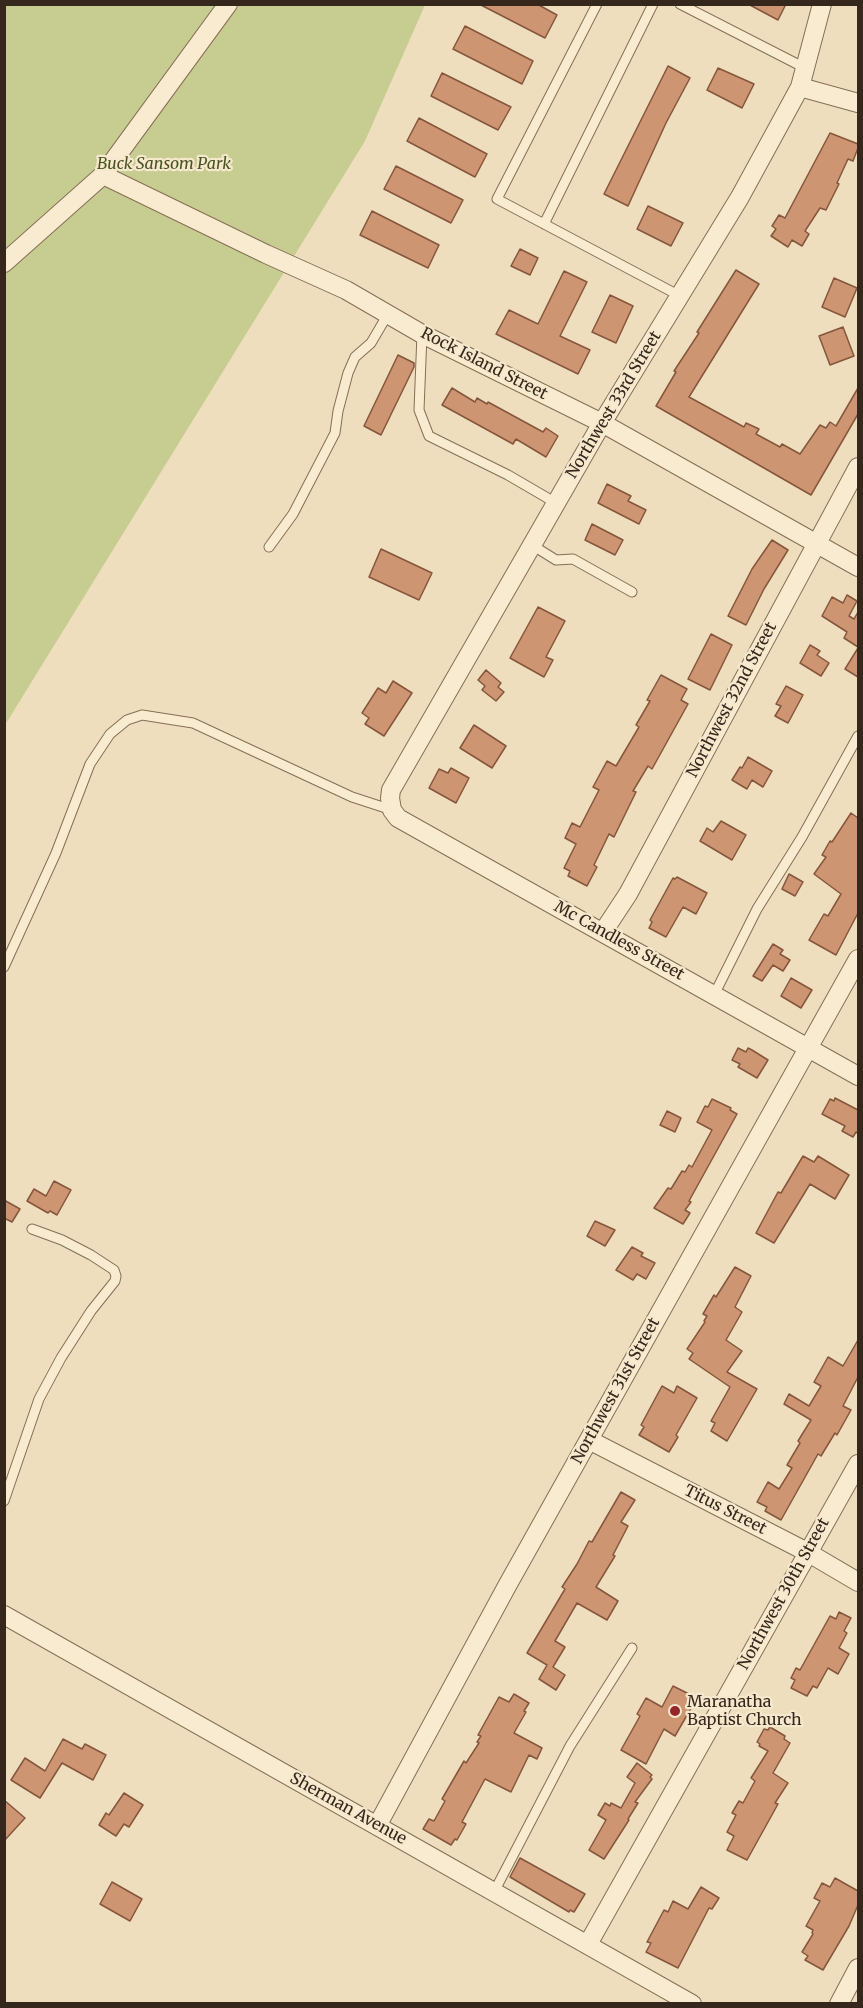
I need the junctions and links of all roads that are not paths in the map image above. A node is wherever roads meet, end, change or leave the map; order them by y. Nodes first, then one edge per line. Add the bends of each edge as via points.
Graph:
1 (228, 4) edge
2 (597, 4) edge
3 (653, 4) edge
4 (680, 4) edge
5 (822, 4) edge
6 (805, 68) junction
7 (801, 87) junction
8 (858, 103) edge
9 (103, 175) junction
10 (544, 224) junction
11 (4, 263) edge
12 (680, 296) junction
13 (388, 314) junction
14 (422, 334) junction
15 (602, 423) junction
16 (858, 467) edge
17 (556, 503) junction
18 (817, 543) junction
19 (532, 545) junction
20 (269, 547) dead end
21 (858, 567) edge
22 (632, 592) dead end
23 (858, 735) edge
24 (391, 804) junction
25 (603, 932) junction
26 (858, 959) edge
27 (4, 967) edge
28 (714, 995) junction
29 (809, 1048) junction
30 (858, 1076) edge
31 (32, 1229) dead end
32 (589, 1440) junction
33 (858, 1464) edge
34 (4, 1501) edge
35 (807, 1552) junction
36 (858, 1582) edge
37 (4, 1615) edge
38 (632, 1648) dead end
39 (376, 1826) junction
40 (494, 1892) junction
41 (588, 1944) junction
42 (858, 1968) edge
43 (692, 2004) edge
44 (839, 2004) edge

1 - 9 street
2 - 10 lane via 497,199
3 - 10 lane
4 - 6 lane
5 - 6 street, Northwest 33rd Street
6 - 7 street, Northwest 33rd Street
7 - 8 street
7 - 12 street, Northwest 33rd Street
9 - 11 street
9 - 13 street, Rock Island Street via 346,290
10 - 12 lane
12 - 15 street, Northwest 33rd Street
13 - 14 street, Rock Island Street
13 - 20 lane via 371,343 355,357 335,433 293,514
14 - 15 street, Rock Island Street
14 - 17 lane via 419,410 429,436
15 - 17 street, Northwest 33rd Street
15 - 18 street, Rock Island Street
16 - 18 street, Northwest 32nd Street
17 - 19 street, Northwest 33rd Street
18 - 21 street, Rock Island Street
18 - 25 street, Northwest 32nd Street via 628,894
19 - 22 lane via 556,560 573,559
19 - 24 street, Northwest 33rd Street via 391,790
23 - 28 lane via 757,909
24 - 25 street, Mc Candless Street via 398,818
24 - 27 lane via 343,794 193,723 142,715 127,720 110,734 90,764 56,853
25 - 28 street, Mc Candless Street
26 - 29 street, Northwest 31st Street
28 - 29 street, Mc Candless Street
29 - 30 street, Mc Candless Street
29 - 32 street, Northwest 31st Street
31 - 34 lane via 91,1255 114,1270 116,1276 90,1311 39,1399
32 - 35 street, Titus Street
32 - 39 street, Northwest 31st Street
33 - 35 street, Northwest 30th Street
35 - 36 street, Titus Street
35 - 41 street, Northwest 30th Street
37 - 39 street, Sherman Avenue
38 - 40 lane via 570,1746
39 - 40 street, Sherman Avenue
40 - 41 street, Sherman Avenue
41 - 43 street, Sherman Avenue
42 - 44 street

